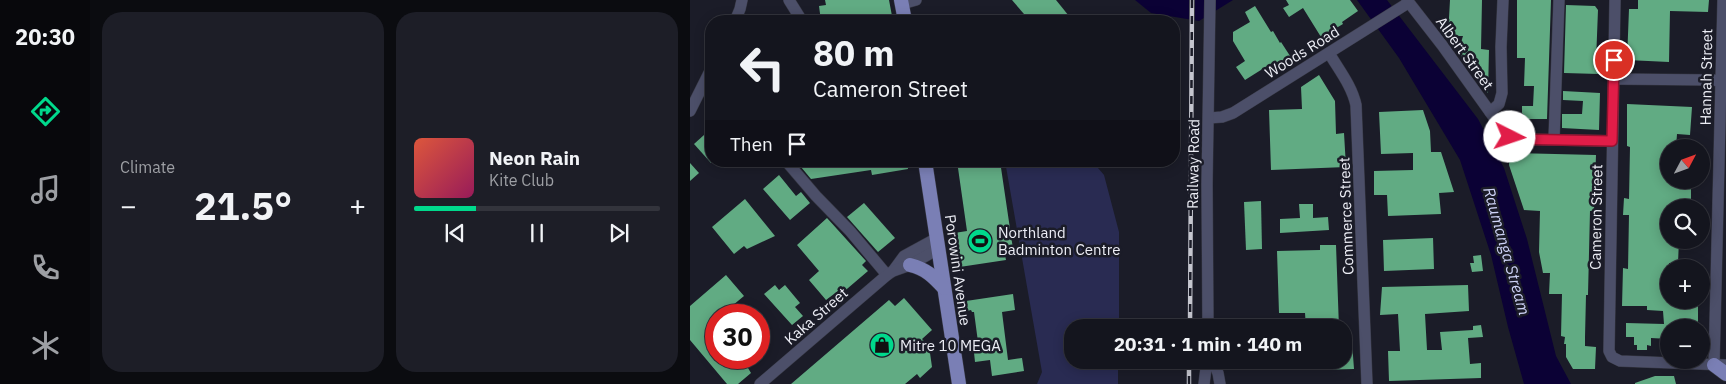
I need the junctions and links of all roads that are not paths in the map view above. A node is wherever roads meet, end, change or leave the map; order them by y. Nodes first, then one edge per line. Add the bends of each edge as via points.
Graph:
1 (742, 0) edge
2 (789, 0) edge
3 (916, 0) edge
4 (1210, 0) edge
5 (1503, 0) edge
6 (1559, 0) edge
7 (1615, 0) edge
8 (1723, 0) edge
9 (1407, 1) edge
10 (902, 2) edge
11 (738, 15) edge
12 (798, 15) edge
13 (903, 15) edge
14 (1329, 53) junction
15 (1613, 79) junction
16 (705, 81) edge
17 (1723, 82) edge
18 (690, 111) edge
19 (1490, 112) junction
20 (1209, 118) junction
21 (1554, 140) junction
22 (1612, 141) junction
23 (791, 167) edge
24 (926, 167) edge
25 (938, 244) junction
26 (910, 265) junction
27 (890, 273) junction
28 (944, 289) junction
29 (1208, 319) edge
30 (1722, 366) edge
31 (1206, 369) edge
32 (1216, 369) edge
33 (1726, 374) edge
34 (760, 384) edge
35 (959, 384) edge
36 (1204, 384) edge
37 (1220, 384) edge
38 (1367, 384) edge

1 - 11 street
2 - 12 street
3 - 10 street
4 - 20 street, Railway Road
5 - 19 street via 1502,94 1499,104
6 - 21 street
7 - 15 street, Cameron Street
8 - 17 street, Hannah Street
9 - 14 street, Woods Road
9 - 19 street, Albert Street
10 - 13 main road
14 - 20 street, Woods Road via 1232,114
14 - 38 street, Commerce Street via 1354,95 1357,114
15 - 17 street
15 - 22 street, Cameron Street
16 - 18 street
17 - 30 street, Hannah Street
19 - 21 street, Albert Street via 1510,137
20 - 29 street, Railway Road
21 - 22 street, Albert Street
22 - 30 street, Cameron Street via 1610,355 1620,361
23 - 27 street
24 - 25 main road, Porowini Avenue
25 - 26 street, Kaka Street
25 - 27 street, Kaka Street via 904,256
25 - 28 main road, Porowini Avenue
26 - 27 street, Kaka Street
26 - 28 main road via 930,273
27 - 34 street, Kaka Street
28 - 35 main road, Porowini Avenue
30 - 33 main road
31 - 36 street
32 - 37 street

